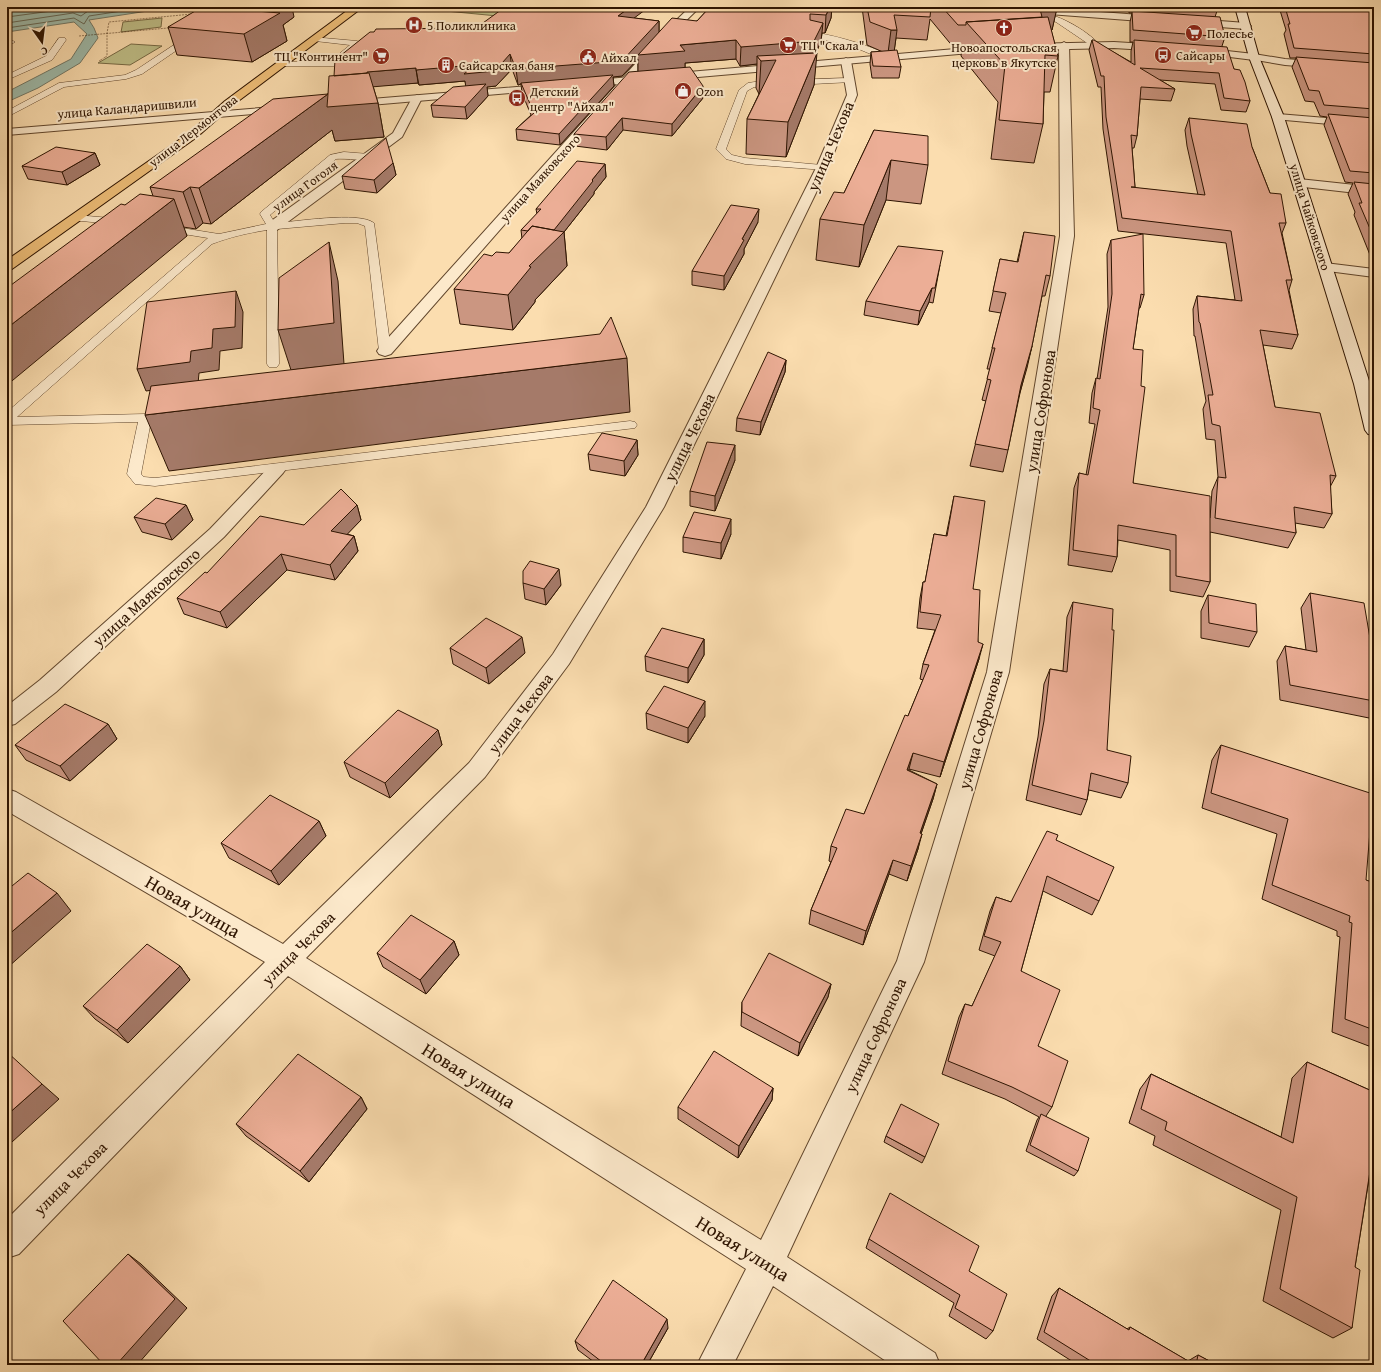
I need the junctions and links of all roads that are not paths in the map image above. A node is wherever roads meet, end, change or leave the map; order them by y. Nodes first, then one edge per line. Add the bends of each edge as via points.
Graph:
1 (358, 7) edge
2 (695, 7) edge
3 (998, 7) edge
4 (1240, 7) edge
5 (1052, 13) junction
6 (1004, 16) edge
7 (1246, 26) junction
8 (204, 28) edge
9 (813, 35) edge
10 (315, 39) junction
11 (62, 40) dead end
12 (1064, 45) junction
13 (1096, 45) junction
14 (1014, 47) edge
15 (998, 48) edge
16 (1169, 48) edge
17 (1193, 50) edge
18 (1254, 57) junction
19 (888, 58) junction
20 (282, 64) junction
21 (1374, 69) edge
22 (848, 71) junction
23 (7, 78) edge
24 (627, 80) junction
25 (418, 98) junction
26 (338, 105) edge
27 (299, 108) edge
28 (7, 114) edge
29 (215, 115) junction
30 (1278, 116) junction
31 (1374, 125) edge
32 (7, 132) edge
33 (369, 157) junction
34 (822, 168) junction
35 (1299, 184) junction
36 (1374, 191) edge
37 (75, 218) junction
38 (135, 224) edge
39 (156, 227) edge
40 (272, 227) junction
41 (218, 237) junction
42 (7, 266) edge
43 (1325, 267) junction
44 (1374, 273) edge
45 (385, 351) joint
46 (273, 364) dead end
47 (1368, 385) edge
48 (184, 414) edge
49 (145, 418) junction
50 (7, 420) edge
51 (630, 425) dead end
52 (1374, 430) edge
53 (277, 469) junction
54 (7, 718) edge
55 (7, 799) edge
56 (286, 960) junction
57 (7, 1242) edge
58 (767, 1263) junction
59 (714, 1365) edge
60 (923, 1365) edge

1 - 10 main road, улица Лермонтова
2 - 24 street, улица Маяковского via 666,35
3 - 5 street
4 - 7 street, улица Чайковского
5 - 6 lane
5 - 7 street
5 - 13 lane
7 - 18 street, улица Чайковского
8 - 28 lane via 139,72 126,77 62,85
9 - 19 lane via 870,49
10 - 20 main road, улица Лермонтова
10 - 20 lane via 357,43 331,64
11 - 23 lane via 49,58
12 - 13 street
12 - 14 street
12 - 58 street, улица Софронова via 1067,236 998,672 910,962
13 - 16 street
15 - 19 street
17 - 18 street
18 - 21 street
18 - 30 street, улица Чайковского
19 - 22 street
20 - 29 main road, улица Лермонтова
22 - 24 street
22 - 34 street, улица Чехова via 852,95
22 - 34 lane via 761,84 743,90 721,149 729,157 745,162
24 - 25 street
24 - 45 street, улица Маяковского
25 - 26 street
25 - 33 street, улица Гоголя via 398,135
27 - 29 street, улица Каландаришвили
29 - 32 street, улица Каландаришвили
29 - 37 main road, улица Лермонтова via 192,135
30 - 31 street
30 - 35 street, улица Чайковского
33 - 40 street, улица Гоголя
33 - 40 lane via 333,157 265,214
34 - 56 street, улица Чехова via 654,507 561,659 478,770
35 - 36 street
35 - 43 street, улица Чайковского
37 - 38 lane
37 - 42 main road, улица Лермонтова
39 - 41 lane
40 - 41 lane
40 - 45 lane via 351,220 364,221 370,225
40 - 46 lane
41 - 50 lane via 208,242
43 - 44 street
43 - 47 street, улица Чайковского
47 - 52 street, улица Чайковского
48 - 49 lane
49 - 50 lane
49 - 53 lane via 134,474 140,481 155,482
51 - 53 lane
53 - 54 street, улица Маяковского via 217,533 48,686
55 - 56 street, Новая улица
56 - 57 street, улица Чехова
56 - 58 street, Новая улица
58 - 59 street, улица Софронова
58 - 60 street, Новая улица

